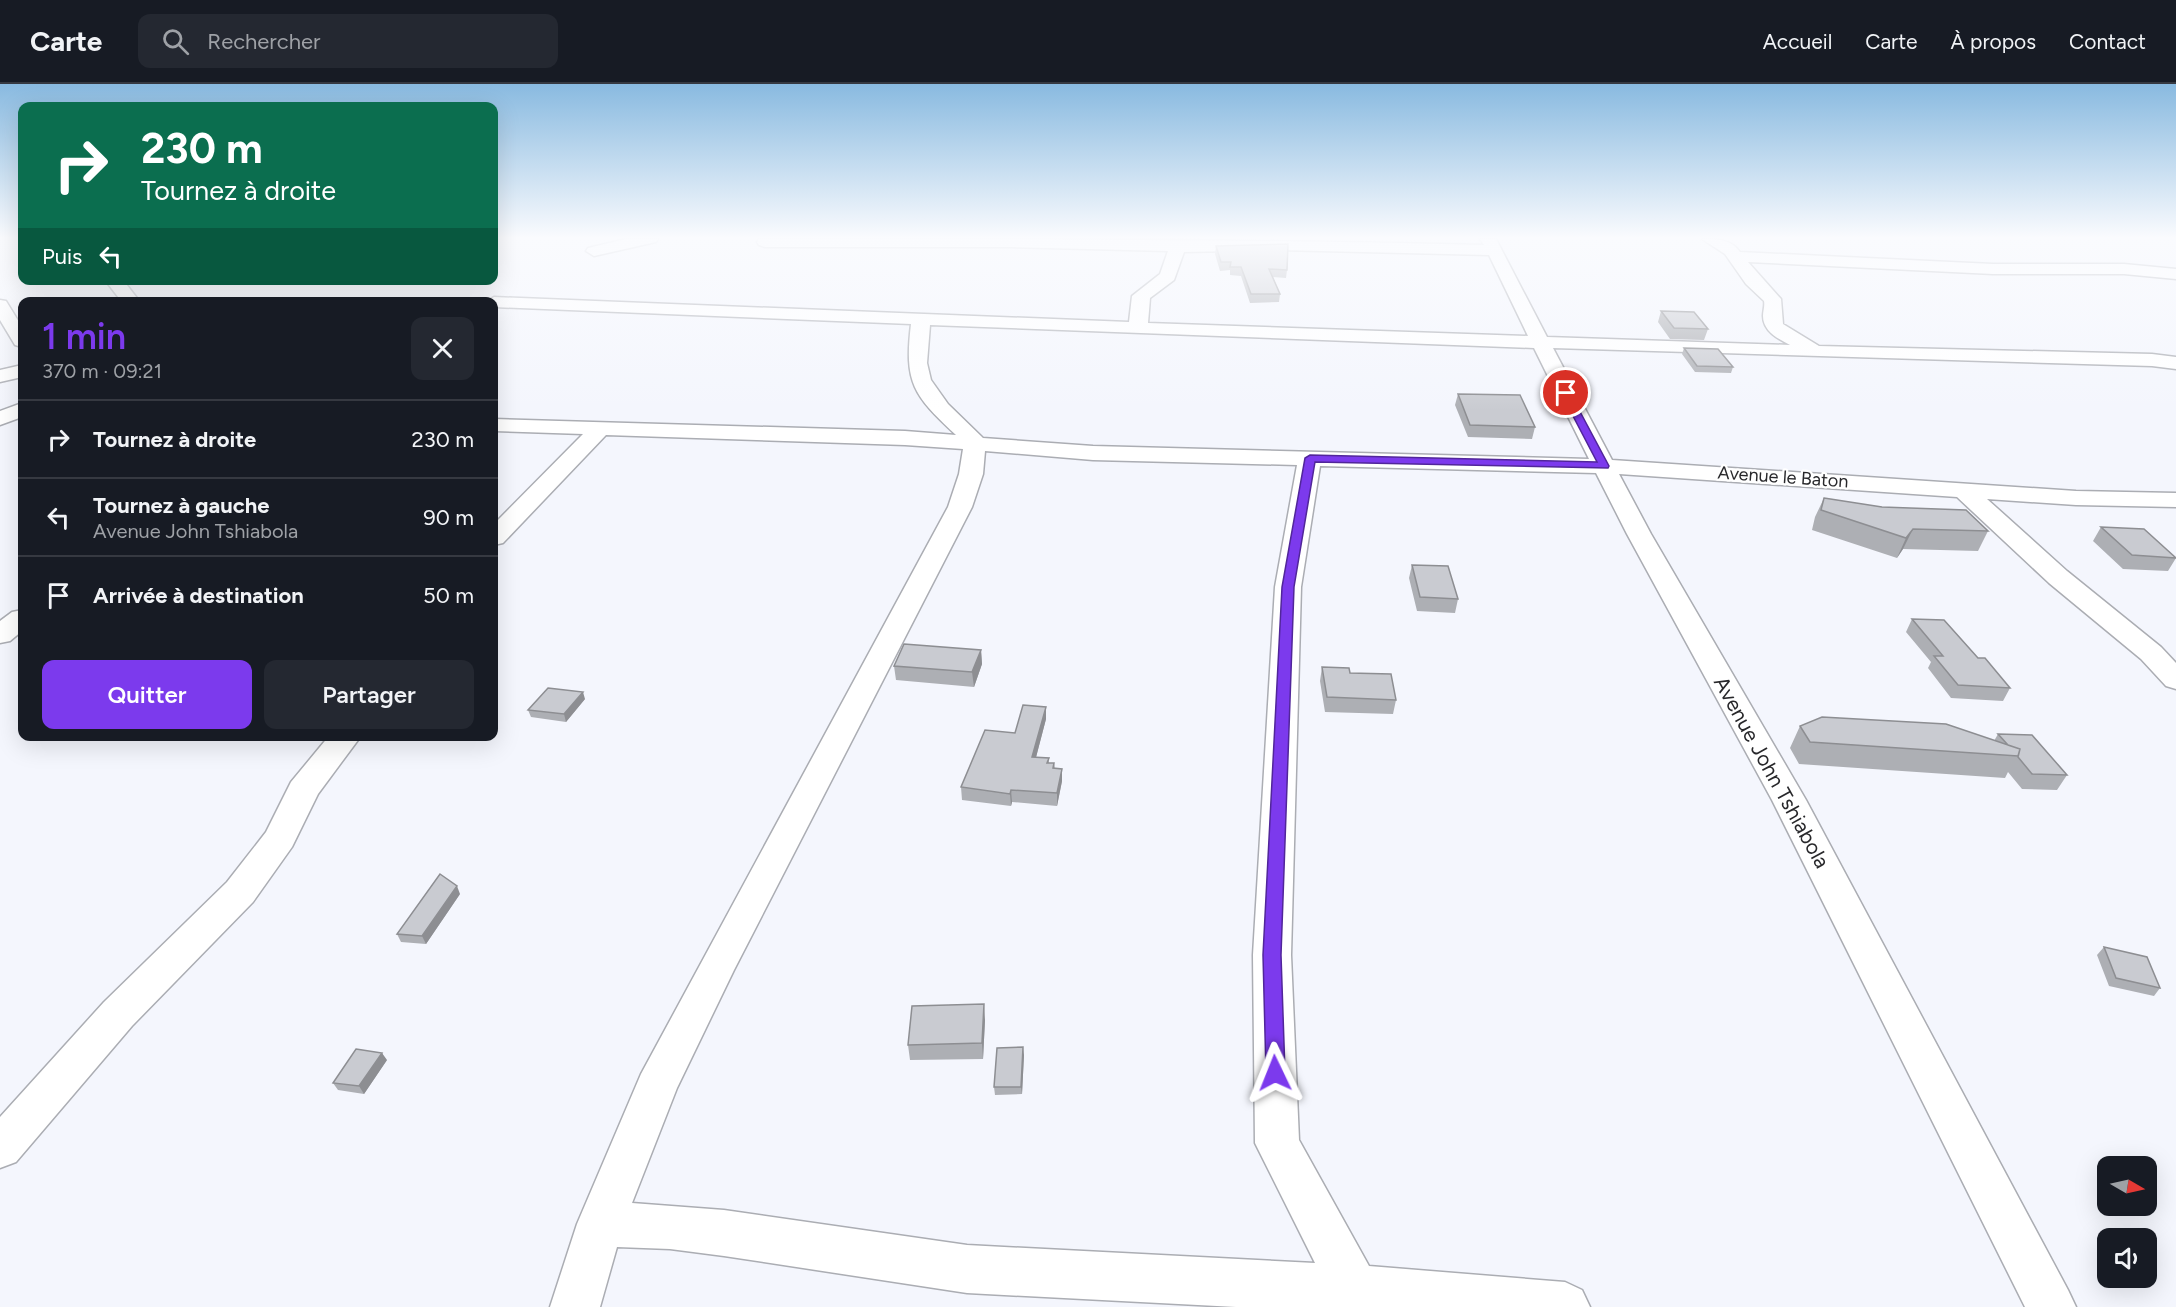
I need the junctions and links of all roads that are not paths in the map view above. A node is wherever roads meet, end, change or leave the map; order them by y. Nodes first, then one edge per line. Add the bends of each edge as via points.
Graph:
1 (1141, 296) edge
2 (1517, 296) edge
3 (1769, 296) edge
4 (498, 302) edge
5 (0, 305) edge
6 (921, 318) junction
7 (1138, 327) junction
8 (18, 334) edge
9 (1539, 340) junction
10 (1821, 352) junction
11 (2176, 363) edge
12 (18, 372) edge
13 (0, 376) edge
14 (18, 411) edge
15 (0, 419) edge
16 (498, 425) edge
17 (601, 428) junction
18 (975, 442) junction
19 (1310, 458) junction
20 (1604, 466) junction
21 (1963, 490) junction
22 (2176, 500) edge
23 (498, 534) edge
24 (18, 621) edge
25 (0, 635) edge
26 (2176, 680) edge
27 (342, 741) edge
28 (0, 1148) edge
29 (600, 1224) junction
30 (1356, 1298) edge
31 (575, 1307) edge
32 (1565, 1307) edge
33 (2051, 1307) edge

1 - 7 street
2 - 9 street, Avenue John Tshiabola
3 - 10 street via 1774,304 1772,324 1778,332
4 - 6 street
5 - 8 street
6 - 7 street
6 - 18 street via 918,368 923,384
7 - 9 street
9 - 10 street
9 - 20 street, Avenue John Tshiabola
10 - 11 street
12 - 13 street
14 - 15 street
16 - 17 street, Avenue le Baton
17 - 18 street, Avenue le Baton
17 - 23 street
18 - 19 street, Avenue le Baton via 1093,453
18 - 29 street via 971,474 960,507 656,1087
19 - 20 street, Avenue le Baton
19 - 30 street via 1287,598 1272,955 1277,1143
20 - 21 street, Avenue le Baton
20 - 33 street, Avenue John Tshiabola via 1790,800
21 - 22 street, Avenue le Baton
21 - 26 street via 2058,577 2151,653
24 - 25 street
27 - 28 street via 303,790 280,838 240,892 118,1014
29 - 30 street via 724,1233 967,1269
29 - 31 street
30 - 32 street

